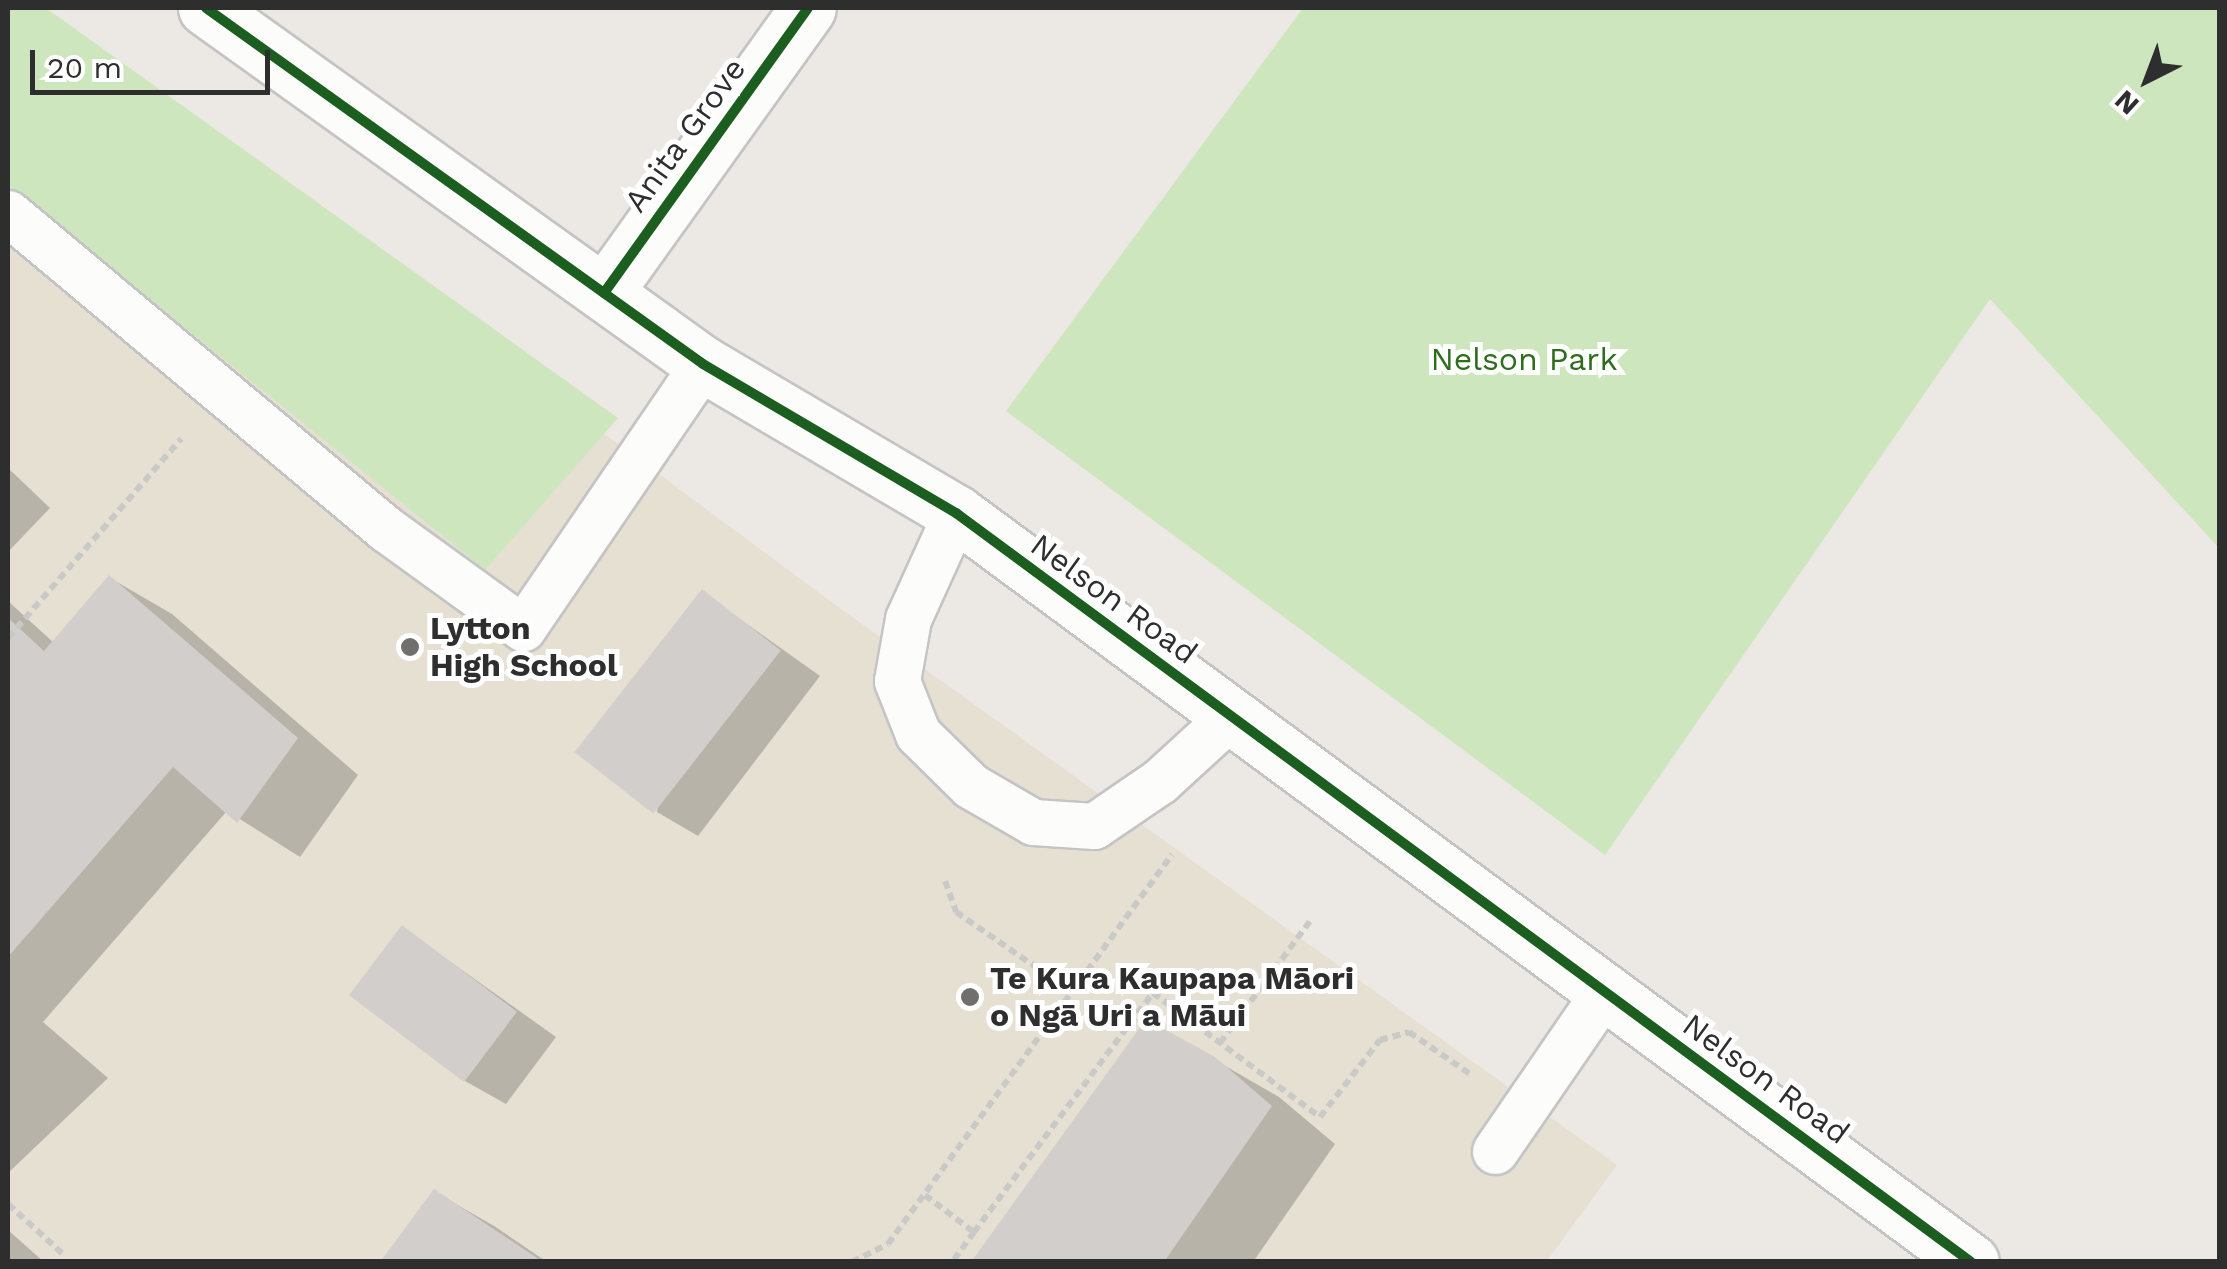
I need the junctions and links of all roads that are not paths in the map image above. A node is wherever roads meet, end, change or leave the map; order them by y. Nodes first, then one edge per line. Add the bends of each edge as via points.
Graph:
1 (206, 8) edge
2 (808, 8) edge
3 (8, 214) edge
4 (604, 293) junction
5 (703, 364) junction
6 (956, 513) junction
7 (1231, 716) junction
8 (1605, 991) junction
9 (1495, 1150) dead end
10 (1971, 1262) edge

1 - 4 street, Nelson Road
2 - 4 street, Anita Grove
3 - 5 lane via 386,528 523,628
4 - 5 street, Nelson Road
5 - 6 street, Nelson Road
6 - 7 street, Nelson Road
6 - 7 lane via 908,619 897,680 918,734 971,786 1033,822 1094,826
7 - 8 street, Nelson Road
8 - 9 lane
8 - 10 street, Nelson Road

